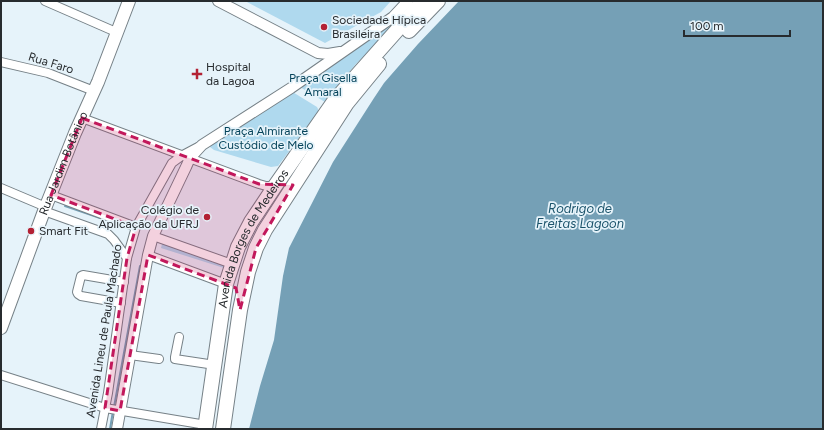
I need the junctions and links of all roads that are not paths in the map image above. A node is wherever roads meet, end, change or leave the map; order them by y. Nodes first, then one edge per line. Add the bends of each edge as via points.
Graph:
1 (45, 1) edge
2 (129, 1) edge
3 (218, 1) edge
4 (408, 1) edge
5 (423, 1) edge
6 (438, 1) edge
7 (116, 32) junction
8 (344, 51) junction
9 (318, 53) junction
10 (1, 62) edge
11 (309, 75) junction
12 (94, 90) junction
13 (82, 118) junction
14 (186, 156) junction
15 (294, 185) junction
16 (275, 186) junction
17 (1, 188) edge
18 (51, 195) junction
19 (45, 209) junction
20 (136, 227) junction
21 (153, 236) junction
22 (148, 255) junction
23 (127, 258) junction
24 (232, 264) junction
25 (124, 282) junction
26 (226, 284) junction
27 (121, 303) junction
28 (240, 310) junction
29 (1, 328) edge
30 (179, 337) dead end
31 (130, 355) junction
32 (159, 359) dead end
33 (215, 365) junction
34 (1, 375) edge
35 (106, 408) junction
36 (119, 411) junction
37 (208, 428) edge
38 (101, 429) edge
39 (117, 429) edge
40 (223, 429) edge

1 - 7 street
2 - 7 main road, Rua Jardim Botânico
3 - 9 street
4 - 8 street, Avenida Lineu de Paula Machado via 393,17
5 - 16 highway, Avenida Borges de Medeiros via 335,100
6 - 15 highway, Avenida Borges de Medeiros via 390,51 347,103
7 - 12 main road, Rua Jardim Botânico
8 - 9 street
8 - 11 street, Avenida Lineu de Paula Machado
9 - 11 street
10 - 12 street, Rua Faro via 48,73
11 - 14 street, Avenida Lineu de Paula Machado
12 - 13 main road, Rua Jardim Botânico
13 - 14 street
13 - 18 main road, Rua Jardim Botânico
14 - 16 street via 259,184
14 - 20 street, Avenida Lineu de Paula Machado via 172,163
14 - 21 street, Avenida Lineu de Paula Machado
15 - 16 street
15 - 28 highway, Avenida Borges de Medeiros via 256,248
16 - 24 highway, Avenida Borges de Medeiros via 251,222
17 - 19 street
18 - 19 main road, Rua Jardim Botânico
18 - 20 street
19 - 23 street via 108,234
19 - 29 main road, Rua Jardim Botânico
20 - 23 street, Avenida Lineu de Paula Machado
21 - 22 street, Avenida Lineu de Paula Machado
21 - 24 street
22 - 26 street
22 - 31 street, Avenida Lineu de Paula Machado
23 - 25 street, Avenida Lineu de Paula Machado
24 - 26 highway, Avenida Borges de Medeiros
24 - 28 highway via 237,269 236,295
25 - 27 street, Avenida Lineu de Paula Machado
25 - 27 street via 83,275 77,292 81,296
26 - 33 highway, Avenida Borges de Medeiros
27 - 35 street, Avenida Lineu de Paula Machado
28 - 40 highway, Avenida Borges de Medeiros
30 - 33 street via 175,359
31 - 32 street
31 - 36 street, Avenida Lineu de Paula Machado
33 - 37 highway, Avenida Borges de Medeiros
34 - 35 street
35 - 36 street
35 - 38 street, Avenida Lineu de Paula Machado
36 - 37 street
36 - 39 street, Avenida Lineu de Paula Machado

